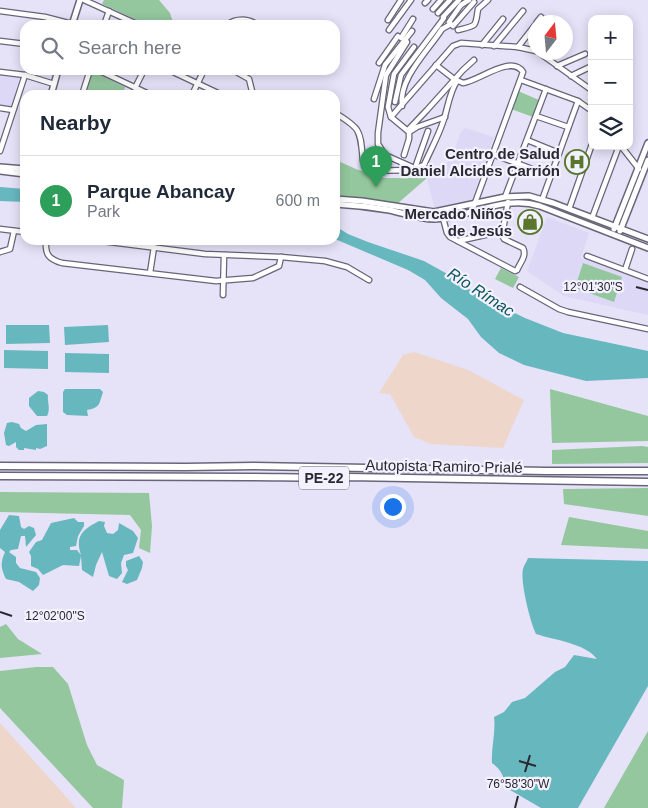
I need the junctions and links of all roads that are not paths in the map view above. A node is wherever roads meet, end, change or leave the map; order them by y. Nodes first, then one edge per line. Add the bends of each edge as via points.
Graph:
1 (80, 0) edge
2 (84, 0) edge
3 (401, 0) edge
4 (411, 0) edge
5 (441, 0) edge
6 (450, 0) edge
7 (459, 0) edge
8 (488, 0) edge
9 (471, 1) edge
10 (433, 9) dead end
11 (523, 10) dead end
12 (0, 11) edge
13 (109, 11) junction
14 (438, 13) dead end
15 (413, 19) dead end
16 (503, 19) dead end
17 (57, 20) edge
18 (73, 20) edge
19 (106, 20) edge
20 (128, 20) edge
21 (388, 20) dead end
22 (389, 30) dead end
23 (458, 30) dead end
24 (412, 31) dead end
25 (528, 34) edge
26 (0, 41) edge
27 (407, 42) dead end
28 (20, 43) edge
29 (482, 45) junction
30 (414, 46) dead end
31 (494, 46) junction
32 (518, 47) junction
33 (528, 50) edge
34 (585, 54) dead end
35 (474, 60) dead end
36 (548, 60) edge
37 (379, 63) dead end
38 (436, 64) junction
39 (557, 66) junction
40 (588, 68) edge
41 (0, 72) edge
42 (20, 74) edge
43 (25, 75) joint
44 (57, 75) edge
45 (88, 75) edge
46 (109, 75) edge
47 (142, 75) edge
48 (179, 75) edge
49 (202, 75) edge
50 (242, 75) edge
51 (571, 76) junction
52 (521, 80) junction
53 (458, 81) junction
54 (54, 84) junction
55 (198, 84) junction
56 (136, 88) junction
57 (588, 88) edge
58 (546, 89) junction
59 (52, 90) edge
60 (84, 90) edge
61 (140, 90) edge
62 (195, 90) edge
63 (211, 90) edge
64 (252, 90) edge
65 (374, 99) dead end
66 (578, 101) junction
67 (395, 102) dead end
68 (402, 106) junction
69 (588, 107) edge
70 (0, 108) edge
71 (13, 110) junction
72 (392, 116) junction
73 (536, 116) junction
74 (340, 117) edge
75 (445, 117) junction
76 (568, 127) junction
77 (428, 130) dead end
78 (408, 131) junction
79 (2, 137) edge
80 (527, 140) junction
81 (648, 143) edge
82 (590, 150) edge
83 (618, 150) edge
84 (623, 150) edge
85 (0, 151) edge
86 (559, 153) junction
87 (492, 154) junction
88 (404, 155) dead end
89 (648, 160) edge
90 (518, 164) junction
91 (0, 166) edge
92 (20, 168) edge
93 (415, 168) junction
94 (638, 168) junction
95 (0, 171) edge
96 (643, 172) junction
97 (20, 173) edge
98 (551, 176) junction
99 (629, 191) junction
100 (635, 193) junction
101 (340, 199) edge
102 (507, 200) junction
103 (542, 200) junction
104 (340, 201) edge
105 (340, 204) edge
106 (350, 205) junction
107 (474, 205) junction
108 (569, 209) junction
109 (472, 211) junction
110 (444, 218) junction
111 (592, 218) junction
112 (615, 226) junction
113 (0, 229) edge
114 (622, 229) junction
115 (14, 231) junction
116 (502, 231) junction
117 (20, 232) edge
118 (612, 234) junction
119 (619, 237) junction
120 (648, 239) edge
121 (458, 241) junction
122 (46, 245) edge
123 (137, 245) edge
124 (154, 247) junction
125 (648, 248) edge
126 (632, 249) dead end
127 (0, 252) edge
128 (224, 255) junction
129 (587, 256) dead end
130 (281, 257) junction
131 (625, 270) junction
132 (150, 274) junction
133 (648, 279) edge
134 (369, 280) dead end
135 (223, 281) junction
136 (520, 287) dead end
137 (223, 295) dead end
138 (648, 329) edge
139 (0, 466) edge
140 (648, 471) edge
141 (0, 476) edge
142 (648, 482) edge

1 - 18 main road
2 - 13 street
3 - 21 street
4 - 22 street
5 - 10 street
6 - 14 street
7 - 67 street via 401,75
8 - 23 street via 478,8 474,25
9 - 68 street via 462,6 451,24 442,29 405,81
11 - 31 street
12 - 17 street
13 - 19 street
13 - 20 street
15 - 37 street
16 - 29 street
24 - 65 street via 385,65
25 - 32 street
26 - 28 street
27 - 93 street via 386,75 378,144 385,156
29 - 31 street
29 - 38 street via 455,45
30 - 72 street via 394,74 388,107
31 - 32 street
32 - 33 street
34 - 39 street
35 - 53 street
36 - 39 street
38 - 53 street
38 - 68 street
39 - 51 street
40 - 51 street
41 - 42 street
43 - 54 street
43 - 71 street
44 - 54 main road
45 - 60 street
46 - 56 street
47 - 56 street
48 - 55 street
49 - 55 street
50 - 64 street via 249,79
51 - 57 street
52 - 53 street via 522,70 508,66 468,82
52 - 58 street
52 - 87 street
53 - 75 street via 452,89
53 - 78 street
54 - 59 main road
55 - 62 street
55 - 63 street
56 - 61 street
58 - 66 street
58 - 73 street
66 - 69 street
66 - 76 street
68 - 72 street
70 - 71 street
71 - 79 street
72 - 78 street
73 - 76 street
73 - 80 street
74 - 93 street via 358,130 363,161 373,170
75 - 78 street
75 - 93 street via 424,166
76 - 86 street
77 - 93 street
78 - 88 street
79 - 85 street
80 - 86 street
80 - 90 street
81 - 94 main road
82 - 108 street
83 - 111 street
84 - 94 street
86 - 98 street
87 - 90 street
87 - 107 street
89 - 96 main road
90 - 98 street
90 - 102 street
91 - 92 main road
94 - 96 street
94 - 99 main road
95 - 97 main road
96 - 100 main road
98 - 103 street
99 - 100 main road
99 - 112 main road
100 - 114 main road
101 - 107 main road via 428,212
102 - 103 main road via 521,196
102 - 107 main road
102 - 109 main road
102 - 116 street
102 - 118 main road via 535,205
103 - 108 main road
104 - 106 street
105 - 106 main road
106 - 110 main road via 424,218
107 - 109 street
108 - 111 main road
109 - 110 main road
110 - 121 street via 448,235
111 - 112 main road
112 - 114 main road
112 - 118 main road
113 - 115 street
114 - 119 main road
114 - 120 main road
115 - 117 street
115 - 127 street via 10,249
116 - 121 street
116 - 121 street via 504,239 525,251 515,271
118 - 119 main road
119 - 125 main road
122 - 132 street via 49,258 56,261
123 - 124 street
124 - 128 street
124 - 132 street
126 - 131 street
128 - 130 street
128 - 135 street
129 - 131 street
130 - 134 street via 347,267
130 - 135 street via 279,266 260,276
131 - 133 street
132 - 135 street
135 - 137 street
136 - 138 street via 568,312
139 - 140 highway, Autopista Ramiro Prialé / PE-22
141 - 142 highway, Autopista Ramiro Prialé / PE-22

